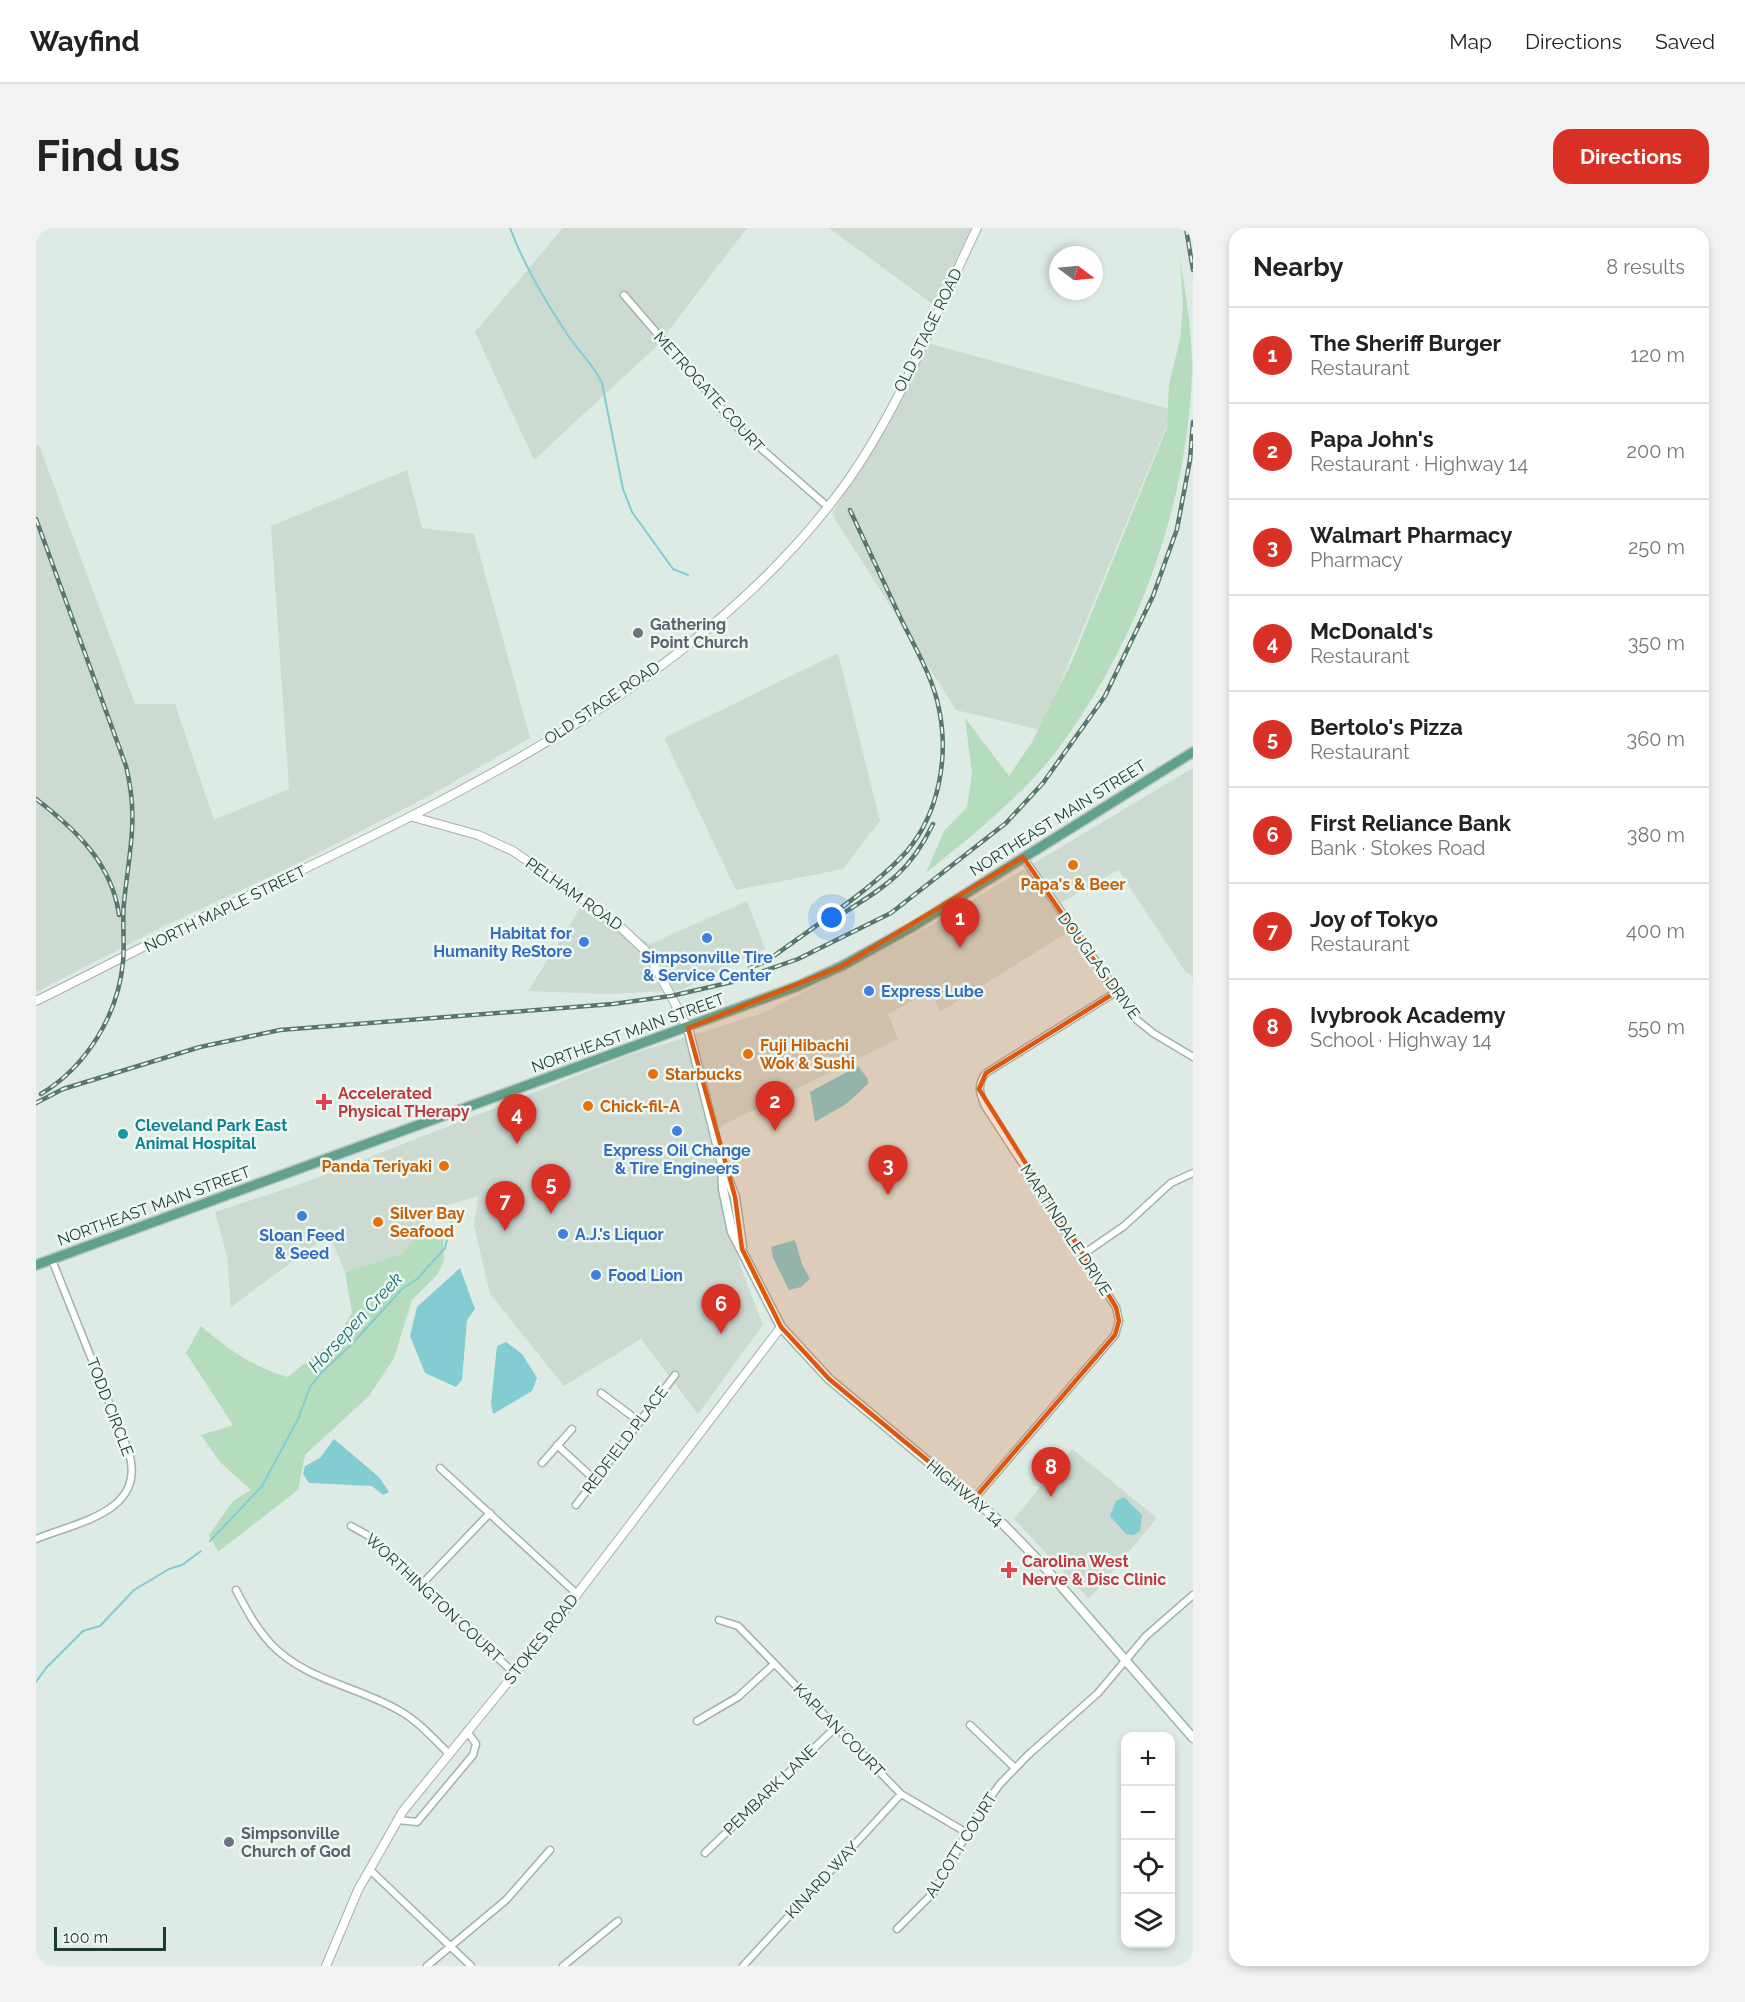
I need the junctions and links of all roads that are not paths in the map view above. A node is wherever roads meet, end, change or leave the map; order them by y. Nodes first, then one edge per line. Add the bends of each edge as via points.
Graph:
1 (977, 228) edge
2 (624, 295) dead end
3 (828, 507) junction
4 (1193, 752) edge
5 (413, 817) junction
6 (1023, 857) junction
7 (1116, 992) junction
8 (36, 1001) edge
9 (688, 1028) junction
10 (1193, 1057) edge
11 (1193, 1173) edge
12 (1082, 1255) junction
13 (52, 1260) junction
14 (36, 1265) edge
15 (781, 1327) junction
16 (675, 1375) dead end
17 (601, 1393) dead end
18 (640, 1422) junction
19 (572, 1429) dead end
20 (557, 1445) junction
21 (542, 1463) dead end
22 (440, 1468) dead end
23 (595, 1480) junction
24 (974, 1499) junction
25 (576, 1505) dead end
26 (490, 1513) junction
27 (351, 1526) dead end
28 (36, 1539) edge
29 (421, 1585) junction
30 (236, 1590) dead end
31 (577, 1594) junction
32 (1193, 1595) edge
33 (719, 1620) dead end
34 (1125, 1658) junction
35 (774, 1664) junction
36 (515, 1674) junction
37 (697, 1721) dead end
38 (970, 1725) dead end
39 (836, 1728) junction
40 (467, 1731) junction
41 (1193, 1738) edge
42 (448, 1753) junction
43 (1015, 1768) junction
44 (901, 1794) junction
45 (397, 1820) junction
46 (967, 1833) junction
47 (550, 1850) dead end
48 (705, 1853) dead end
49 (369, 1869) junction
50 (618, 1921) dead end
51 (897, 1929) dead end
52 (452, 1947) junction
53 (326, 1966) edge
54 (427, 1966) edge
55 (471, 1966) edge
56 (563, 1966) edge
57 (743, 1966) edge

1 - 3 street, OLD STAGE ROAD via 886,416
2 - 3 street, METROGATE COURT via 739,429
3 - 5 street, OLD STAGE ROAD via 747,594 663,662 558,734
4 - 6 main road, NORTHEAST MAIN STREET
5 - 8 street, NORTH MAPLE STREET
5 - 9 street, PELHAM ROAD via 478,835 513,851 614,921 648,953
6 - 7 street, DOUGLAS DRIVE
6 - 9 main road, NORTHEAST MAIN STREET via 842,966
7 - 10 street, DOUGLAS DRIVE via 1144,1027
7 - 12 street, MARTINDALE DRIVE via 986,1073 979,1085 985,1106
9 - 13 main road, NORTHEAST MAIN STREET
9 - 15 main road, HIGHWAY 14 via 722,1164 732,1232
11 - 12 street via 1171,1183 1124,1226
12 - 24 street, MARTINDALE DRIVE via 1118,1312 1116,1333
13 - 14 main road, NORTHEAST MAIN STREET
13 - 28 street, TODD CIRCLE via 128,1450 132,1474 125,1494 110,1509
15 - 24 main road, HIGHWAY 14 via 824,1375
15 - 31 street, STOKES ROAD
16 - 18 street, REDFIELD PLACE
17 - 18 street
18 - 23 street, REDFIELD PLACE
19 - 20 street
20 - 21 street
20 - 23 street
22 - 26 street
23 - 25 street, REDFIELD PLACE
24 - 34 main road, HIGHWAY 14 via 1040,1562
26 - 29 street
26 - 31 street
27 - 29 street, WORTHINGTON COURT via 369,1536
29 - 36 street, WORTHINGTON COURT
30 - 42 street via 261,1632 287,1658 315,1675 399,1711
31 - 36 street, STOKES ROAD
32 - 34 street, ALCOTT COURT
33 - 35 street, KAPLAN COURT via 738,1626
34 - 41 main road, HIGHWAY 14
34 - 43 street, ALCOTT COURT via 1098,1693
35 - 37 street via 738,1697
35 - 39 street, KAPLAN COURT
36 - 40 street, STOKES ROAD
38 - 43 street
39 - 44 street, KAPLAN COURT
39 - 48 street, PEMBARK LANE
40 - 42 street, STOKES ROAD
40 - 45 street via 476,1744 473,1755 417,1822
42 - 45 street, STOKES ROAD
43 - 46 street, ALCOTT COURT
44 - 46 street, KAPLAN COURT
44 - 57 street, KINARD WAY
45 - 49 street, STOKES ROAD
46 - 51 street, ALCOTT COURT via 934,1892
47 - 52 street via 506,1900
49 - 52 street
49 - 53 street, STOKES ROAD
50 - 56 street
52 - 54 street
52 - 55 street

